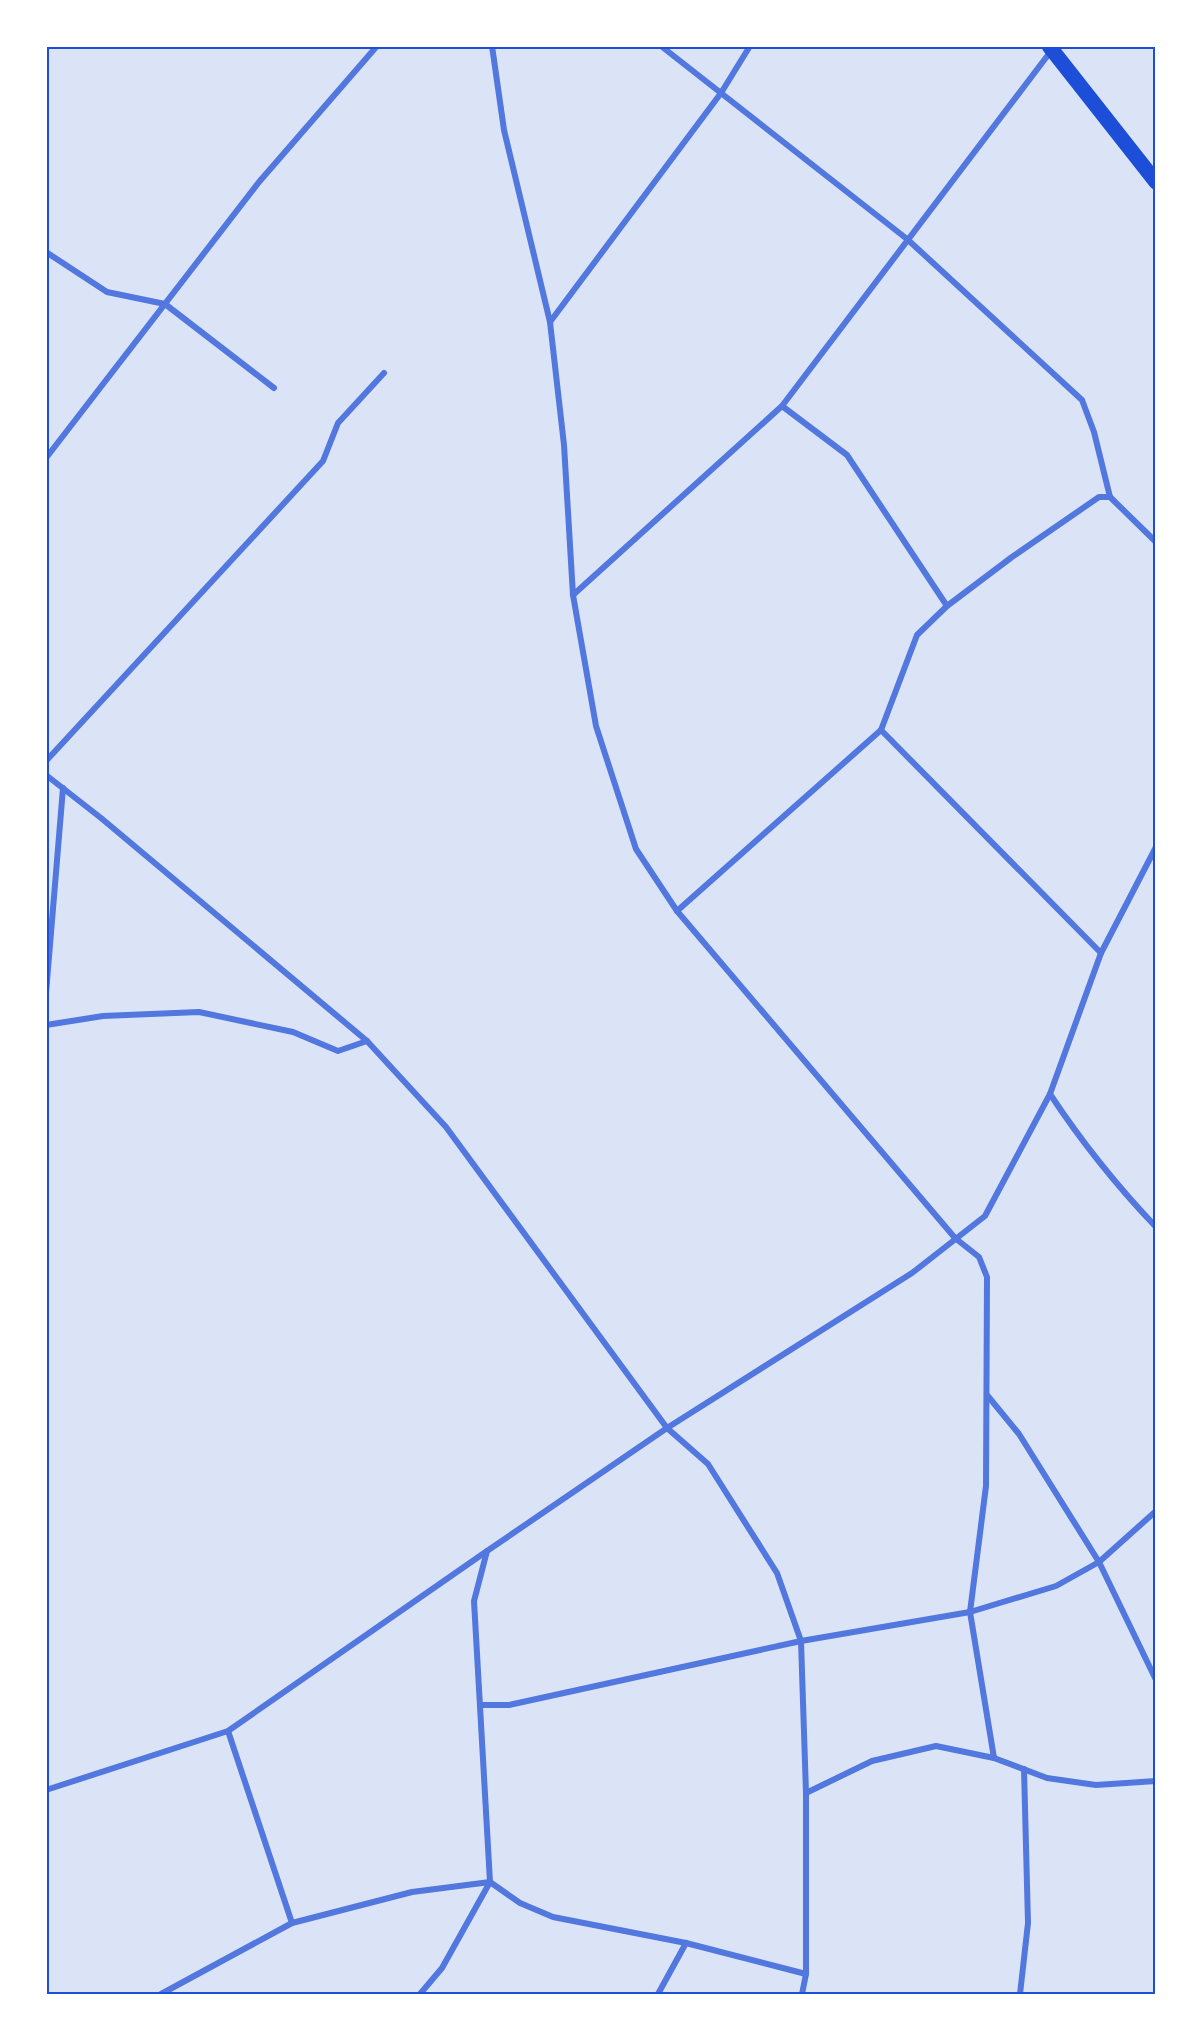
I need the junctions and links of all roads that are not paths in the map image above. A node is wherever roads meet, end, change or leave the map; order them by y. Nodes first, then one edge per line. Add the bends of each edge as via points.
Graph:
1 (377, 46) edge
2 (492, 46) edge
3 (661, 46) edge
4 (750, 46) edge
5 (1050, 48) edge
6 (721, 93) junction
7 (1154, 178) edge
8 (907, 239) junction
9 (46, 252) edge
10 (165, 304) junction
11 (550, 322) junction
12 (384, 373) dead end
13 (274, 388) dead end
14 (782, 406) junction
15 (46, 458) edge
16 (1110, 496) junction
17 (1155, 542) edge
18 (573, 595) junction
19 (947, 606) junction
20 (881, 730) junction
21 (46, 761) edge
22 (46, 775) edge
23 (63, 788) junction
24 (1155, 847) edge
25 (677, 911) junction
26 (1101, 953) junction
27 (46, 993) edge
28 (46, 1025) edge
29 (367, 1041) junction
30 (1050, 1094) junction
31 (1155, 1227) edge
32 (955, 1238) junction
33 (987, 1395) junction
34 (667, 1428) junction
35 (1155, 1511) edge
36 (487, 1551) junction
37 (1099, 1562) junction
38 (970, 1612) junction
39 (801, 1641) junction
40 (1155, 1680) edge
41 (480, 1705) junction
42 (228, 1731) junction
43 (994, 1758) junction
44 (1024, 1769) junction
45 (1155, 1782) edge
46 (46, 1790) edge
47 (806, 1793) junction
48 (490, 1882) junction
49 (292, 1923) junction
50 (686, 1943) junction
51 (806, 1974) junction
52 (161, 1995) edge
53 (420, 1995) edge
54 (658, 1995) edge
55 (802, 1995) edge
56 (1020, 1995) edge

1 - 10 street via 259,183
2 - 11 street via 504,130
3 - 6 street
4 - 6 street
5 - 7 main road
5 - 8 street
6 - 8 street
6 - 11 street
8 - 14 street
8 - 16 street via 1082,400 1095,432
9 - 10 street via 107,292
10 - 13 street
10 - 15 street
11 - 18 street via 564,445
12 - 21 street via 338,423 323,461
14 - 18 street
14 - 19 street via 847,455
16 - 17 street
16 - 19 street via 1098,497
18 - 25 street via 596,726 632,837
19 - 20 street via 917,635
20 - 25 street
20 - 26 street
22 - 23 street
23 - 27 street
23 - 29 street
24 - 26 street
25 - 32 street
26 - 30 street
28 - 29 street via 103,1016 200,1012 293,1032 338,1050
29 - 34 street via 446,1127
30 - 31 street via 1095,1156
30 - 32 street via 985,1215
32 - 33 street via 979,1257 987,1277
32 - 34 street via 912,1273
33 - 37 street via 1019,1434
33 - 38 street via 986,1486
34 - 36 street
34 - 39 street via 708,1464 777,1573
35 - 37 street
36 - 41 street via 474,1601
36 - 42 street
37 - 38 street via 1056,1586
37 - 40 street
38 - 39 street
38 - 43 street
39 - 41 street via 509,1705
39 - 47 street
41 - 48 street
42 - 46 street
42 - 49 street
43 - 44 street
43 - 47 street via 936,1746 872,1761
44 - 45 street via 1047,1778 1096,1785
44 - 56 street via 1028,1923
47 - 51 street
48 - 49 street via 412,1892
48 - 50 street via 520,1903 553,1917
48 - 53 street via 442,1968
49 - 52 street
50 - 51 street
50 - 54 street
51 - 55 street

